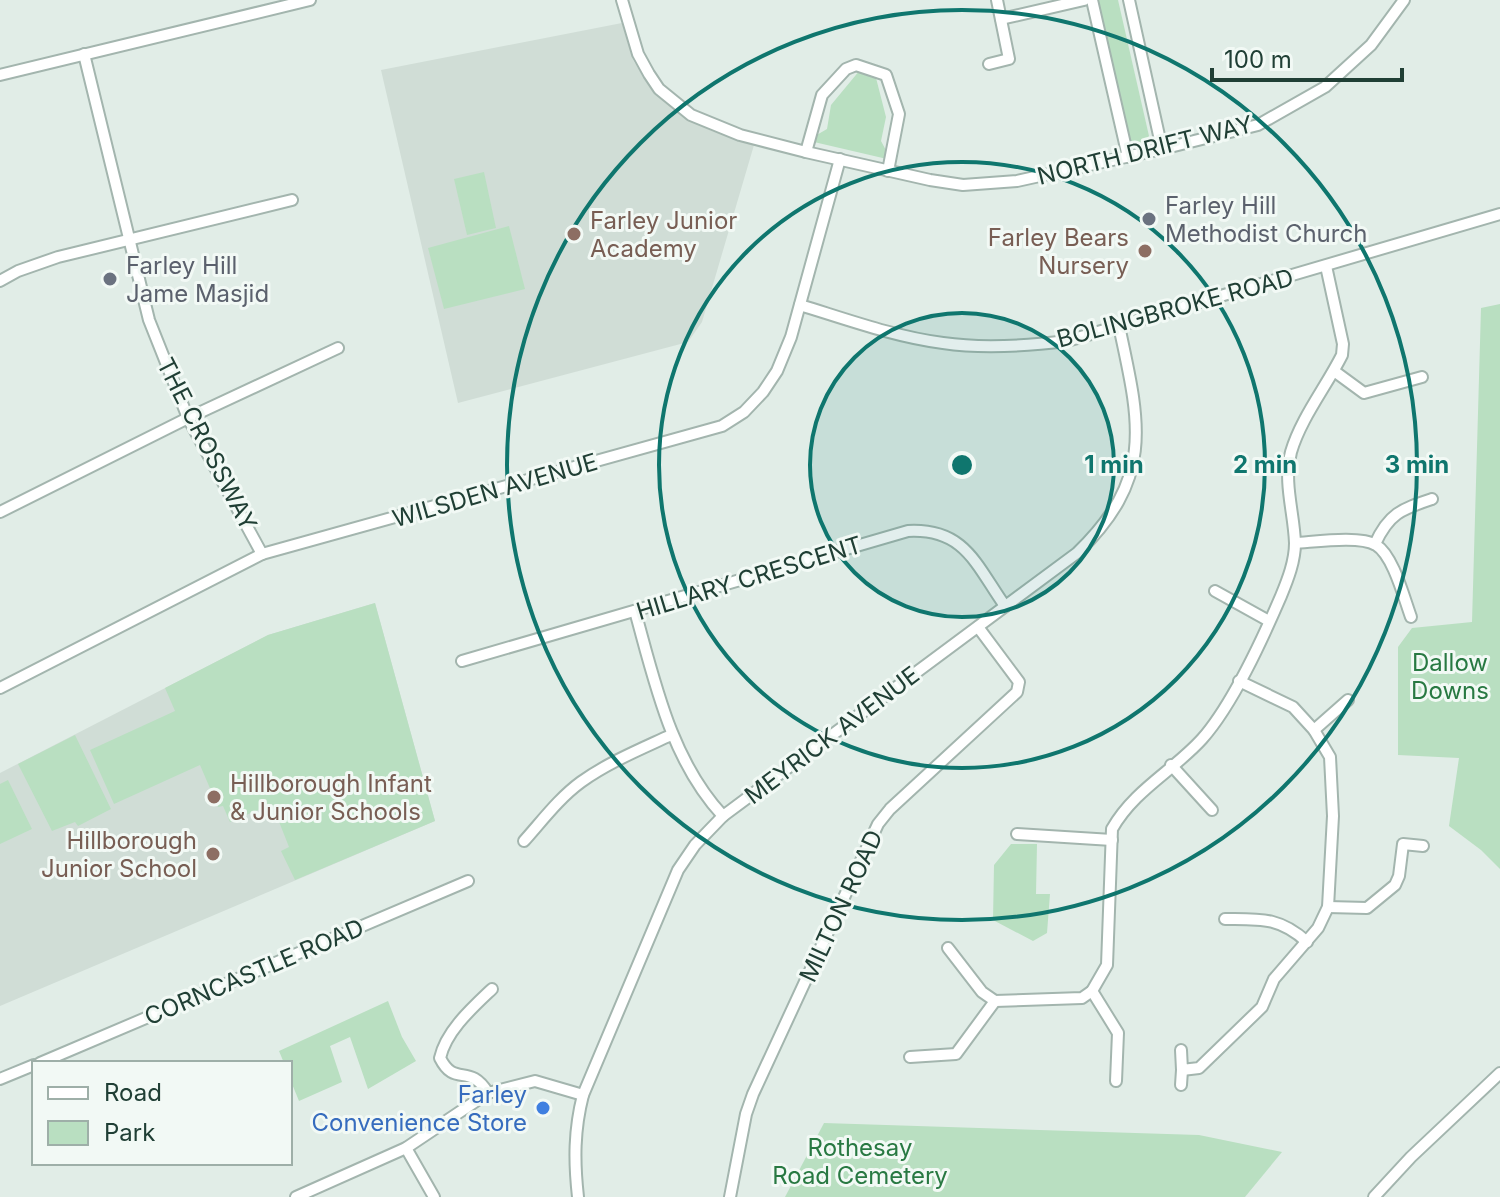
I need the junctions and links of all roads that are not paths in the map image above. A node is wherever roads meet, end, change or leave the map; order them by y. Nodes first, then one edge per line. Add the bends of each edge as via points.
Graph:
1 (310, 0) edge
2 (622, 0) edge
3 (997, 0) edge
4 (1084, 0) edge
5 (1092, 0) edge
6 (1129, 0) edge
7 (1404, 0) edge
8 (268, 5) edge
9 (1001, 19) junction
10 (84, 54) junction
11 (989, 64) dead end
12 (0, 75) edge
13 (1162, 149) junction
14 (806, 152) junction
15 (1128, 157) junction
16 (840, 159) junction
17 (888, 171) junction
18 (292, 200) dead end
19 (1500, 214) edge
20 (128, 240) junction
21 (1326, 266) junction
22 (0, 281) edge
23 (800, 305) junction
24 (1119, 326) junction
25 (338, 348) dead end
26 (1334, 371) junction
27 (1422, 377) dead end
28 (188, 418) junction
29 (1432, 499) dead end
30 (0, 512) edge
31 (1295, 543) junction
32 (1375, 544) junction
33 (262, 554) junction
34 (1215, 591) dead end
35 (1005, 606) junction
36 (635, 611) junction
37 (1411, 617) dead end
38 (1269, 621) junction
39 (978, 627) junction
40 (462, 661) dead end
41 (1239, 681) junction
42 (0, 688) edge
43 (1348, 700) dead end
44 (1314, 730) junction
45 (671, 735) junction
46 (1171, 765) junction
47 (1212, 810) dead end
48 (723, 816) junction
49 (1017, 834) dead end
50 (1112, 840) junction
51 (524, 841) dead end
52 (1423, 846) dead end
53 (468, 881) dead end
54 (1328, 907) junction
55 (1225, 919) dead end
56 (1307, 942) junction
57 (948, 948) dead end
58 (492, 989) dead end
59 (1092, 991) junction
60 (995, 1001) junction
61 (1181, 1050) dead end
62 (910, 1057) dead end
63 (45, 1061) edge
64 (32, 1066) edge
65 (1182, 1070) junction
66 (1500, 1073) edge
67 (0, 1079) edge
68 (1116, 1081) dead end
69 (1181, 1085) dead end
70 (488, 1093) junction
71 (583, 1095) junction
72 (406, 1148) junction
73 (296, 1197) edge
74 (434, 1197) edge
75 (578, 1197) edge
76 (730, 1197) edge
77 (1374, 1197) edge

1 - 8 street
2 - 14 street, NORTH DRIFT WAY via 638,54 671,100 691,115 740,135
3 - 9 street
4 - 9 street
5 - 15 street
6 - 13 street
7 - 13 street, NORTH DRIFT WAY via 1371,45 1325,87 1258,125
8 - 10 street
9 - 11 street via 1009,59
10 - 12 street
10 - 20 street, THE CROSSWAY
13 - 15 street, NORTH DRIFT WAY
14 - 16 street, NORTH DRIFT WAY
14 - 17 street via 822,95 856,65 886,75 899,114
15 - 17 street, NORTH DRIFT WAY via 1017,181 963,185
16 - 17 street, NORTH DRIFT WAY
16 - 23 street, WILSDEN AVENUE
18 - 20 street
19 - 21 street, BOLINGBROKE ROAD
20 - 22 street via 58,257
20 - 28 street, THE CROSSWAY via 149,320
21 - 24 street, BOLINGBROKE ROAD
21 - 26 street via 1343,344
23 - 24 street, BOLINGBROKE ROAD via 913,337 992,347 1067,341
23 - 33 street, WILSDEN AVENUE via 777,371 744,412 722,426
24 - 35 street, MEYRICK AVENUE via 1135,397 1135,460 1129,482 1102,529
25 - 28 street
26 - 27 street via 1364,393
26 - 31 street via 1291,452 1288,486
28 - 30 street
28 - 33 street, THE CROSSWAY
29 - 32 street via 1386,521
31 - 32 street
31 - 38 street
32 - 37 street via 1389,560
33 - 42 street, WILSDEN AVENUE
34 - 38 street
35 - 36 street, HILLARY CRESCENT via 966,550 929,530 908,531
35 - 39 street, MEYRICK AVENUE
36 - 40 street, HILLARY CRESCENT
36 - 45 street
38 - 41 street
39 - 48 street, MEYRICK AVENUE
39 - 76 street, MILTON ROAD via 1019,682 1017,692 878,824 753,1094
41 - 44 street via 1293,707
41 - 46 street via 1201,740
43 - 44 street
44 - 54 street via 1332,767
45 - 48 street
45 - 51 street via 580,782
46 - 47 street
46 - 50 street via 1120,815
48 - 71 street, MEYRICK AVENUE via 678,870
49 - 50 street
50 - 59 street via 1107,965
52 - 54 street via 1403,844 1395,885 1367,908
53 - 63 street, CORNCASTLE ROAD
54 - 56 street
55 - 56 street via 1270,920 1292,928
56 - 65 street via 1274,979 1262,1007 1199,1068
57 - 60 street
58 - 70 street via 465,1016 440,1058 453,1074 480,1080
59 - 60 street via 1070,1000
59 - 68 street via 1118,1033
60 - 62 street via 956,1054
61 - 65 street
64 - 67 street
65 - 69 street
66 - 77 street
70 - 71 street via 535,1081
70 - 72 street
71 - 75 street, MEYRICK AVENUE via 574,1151
72 - 73 street
72 - 74 street

